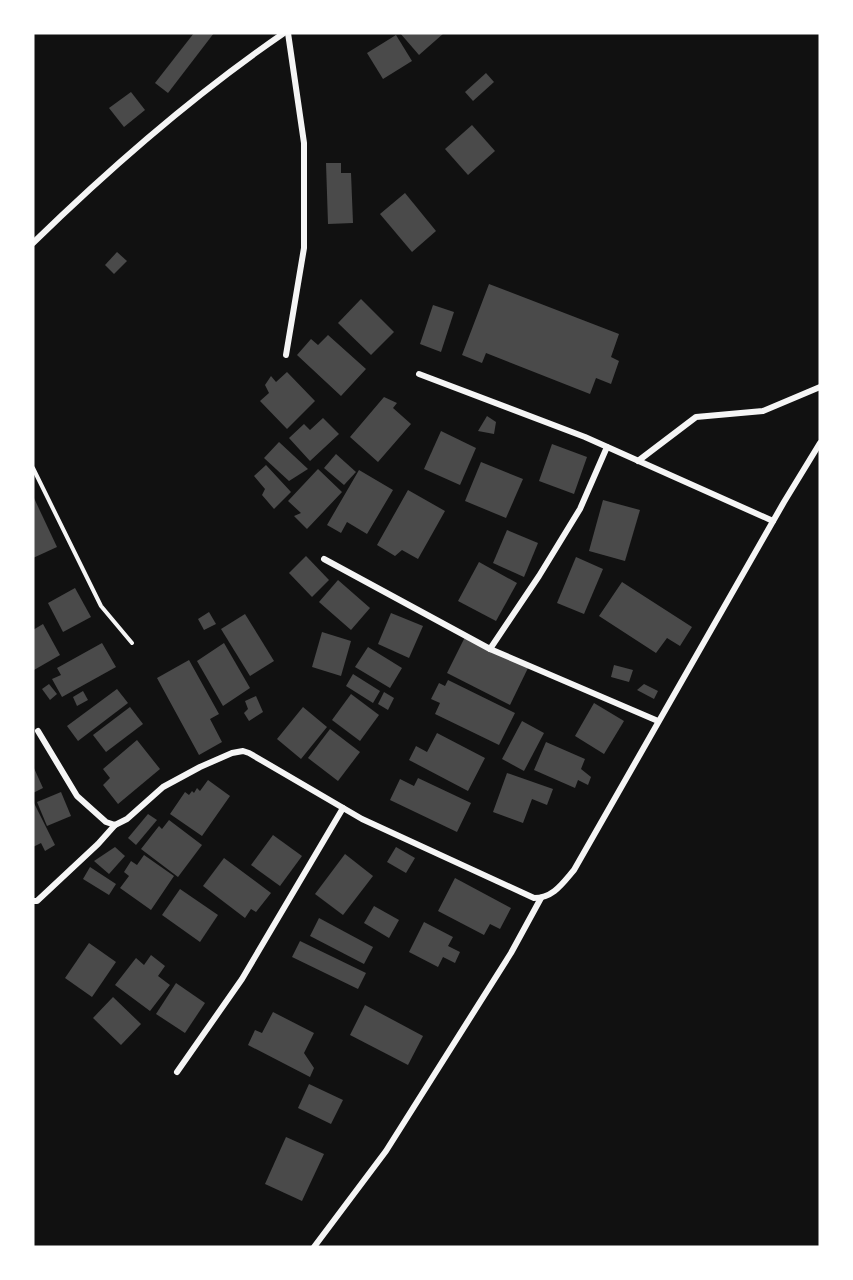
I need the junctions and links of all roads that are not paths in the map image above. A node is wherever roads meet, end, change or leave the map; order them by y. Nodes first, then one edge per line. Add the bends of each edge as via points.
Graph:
1 (286, 33) edge
2 (33, 243) edge
3 (286, 355) dead end
4 (419, 374) dead end
5 (820, 387) edge
6 (820, 443) edge
7 (607, 447) junction
8 (638, 461) junction
9 (773, 521) junction
10 (324, 559) dead end
11 (490, 649) junction
12 (658, 721) junction
13 (38, 731) dead end
14 (343, 808) junction
15 (115, 825) junction
16 (541, 898) junction
17 (33, 901) edge
18 (177, 1072) dead end
19 (314, 1247) edge

1 - 2 street via 234,67
1 - 3 street via 304,143 304,248
4 - 7 street
5 - 8 street via 763,411 696,417
6 - 9 street
7 - 8 street
7 - 11 street via 580,509
8 - 9 street
9 - 12 street
10 - 11 street
11 - 12 street
12 - 16 street via 574,870 559,889
13 - 15 street via 77,796 106,822
14 - 15 street via 243,751 200,767 163,787
14 - 16 street via 489,879
14 - 18 street via 242,979
15 - 17 street
16 - 19 street via 511,953 386,1151

